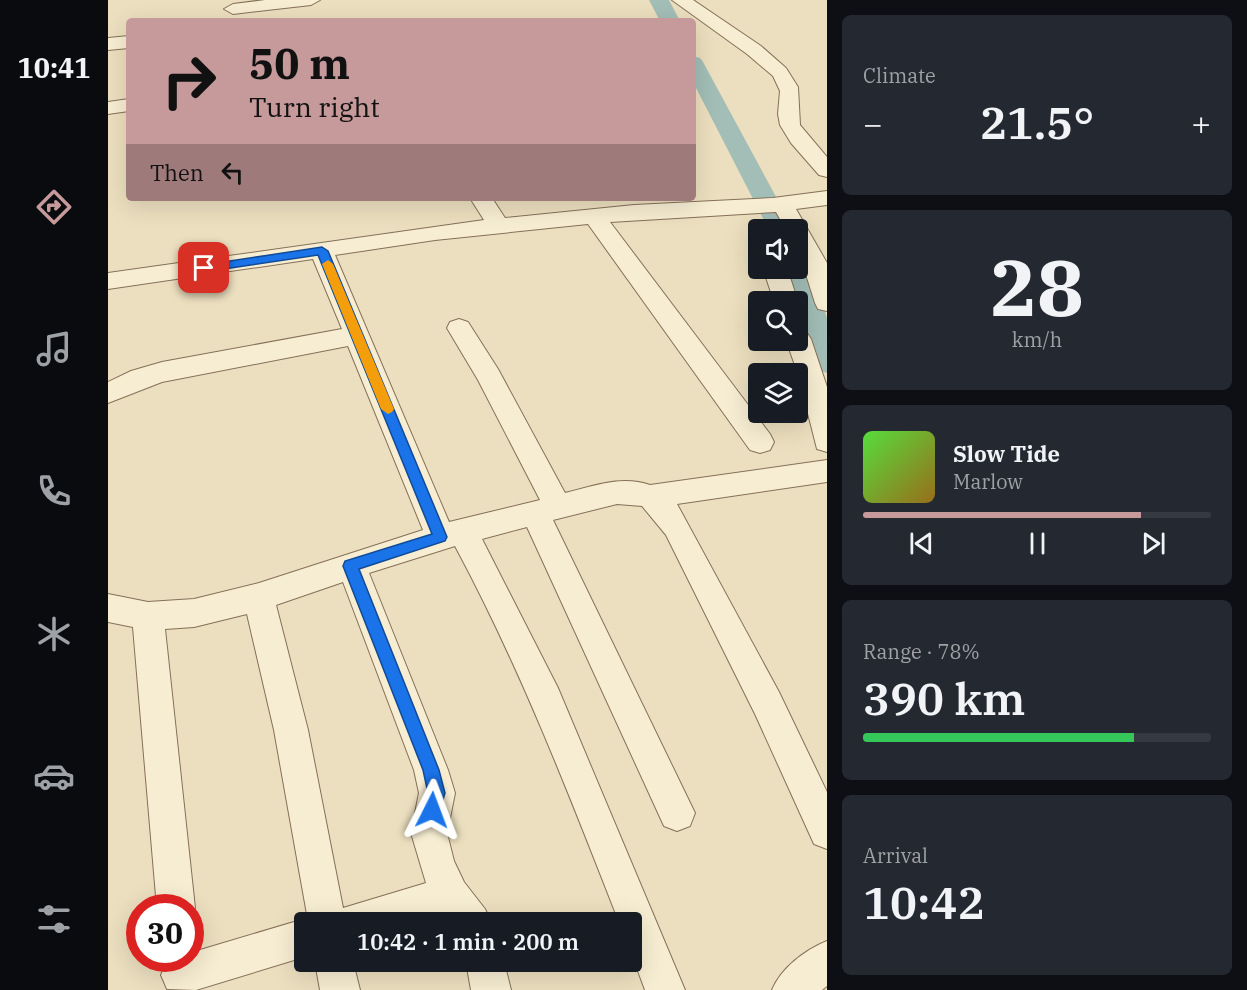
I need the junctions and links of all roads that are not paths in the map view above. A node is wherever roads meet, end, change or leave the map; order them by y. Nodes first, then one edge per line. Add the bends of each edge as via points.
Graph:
1 (311, 0) edge
2 (681, 0) edge
3 (233, 12) edge
4 (126, 42) edge
5 (108, 44) edge
6 (126, 105) edge
7 (108, 108) edge
8 (827, 170) edge
9 (827, 198) edge
10 (483, 201) edge
11 (631, 205) edge
12 (767, 205) junction
13 (594, 216) junction
14 (763, 219) edge
15 (499, 226) junction
16 (322, 251) junction
17 (108, 281) edge
18 (827, 303) edge
19 (459, 328) dead end
20 (357, 335) junction
21 (802, 351) edge
22 (108, 393) edge
23 (827, 441) edge
24 (760, 442) dead end
25 (827, 471) edge
26 (651, 496) junction
27 (546, 510) junction
28 (451, 534) junction
29 (351, 566) junction
30 (259, 597) junction
31 (108, 608) edge
32 (148, 616) junction
33 (677, 813) dead end
34 (827, 831) edge
35 (175, 894) edge
36 (461, 909) edge
37 (325, 912) edge
38 (437, 912) edge
39 (294, 941) edge
40 (827, 960) edge
41 (336, 972) edge
42 (487, 972) edge
43 (181, 974) edge
44 (340, 990) edge
45 (491, 990) edge
46 (665, 990) edge
47 (792, 990) edge

1 - 3 street
2 - 8 street via 742,42 786,81 792,128
4 - 5 street
6 - 7 street
9 - 12 street
10 - 15 street
11 - 12 street
11 - 13 street
12 - 14 street
12 - 18 street via 813,255
13 - 15 street
13 - 24 street
15 - 16 street
16 - 17 street
16 - 20 street
19 - 27 street via 489,376
20 - 22 street via 162,372
20 - 28 street
21 - 23 street
25 - 26 street
26 - 27 street via 634,490 617,492
26 - 34 street via 664,506 676,526 767,703
27 - 28 street
27 - 33 street
28 - 29 street
28 - 46 street via 497,592 535,673
29 - 30 street
29 - 36 street via 431,770 436,793 429,834 436,865
30 - 32 street via 194,613
30 - 37 street via 291,730
31 - 32 street
32 - 35 street
36 - 38 street
39 - 43 street
40 - 47 street
41 - 44 street
42 - 45 street

